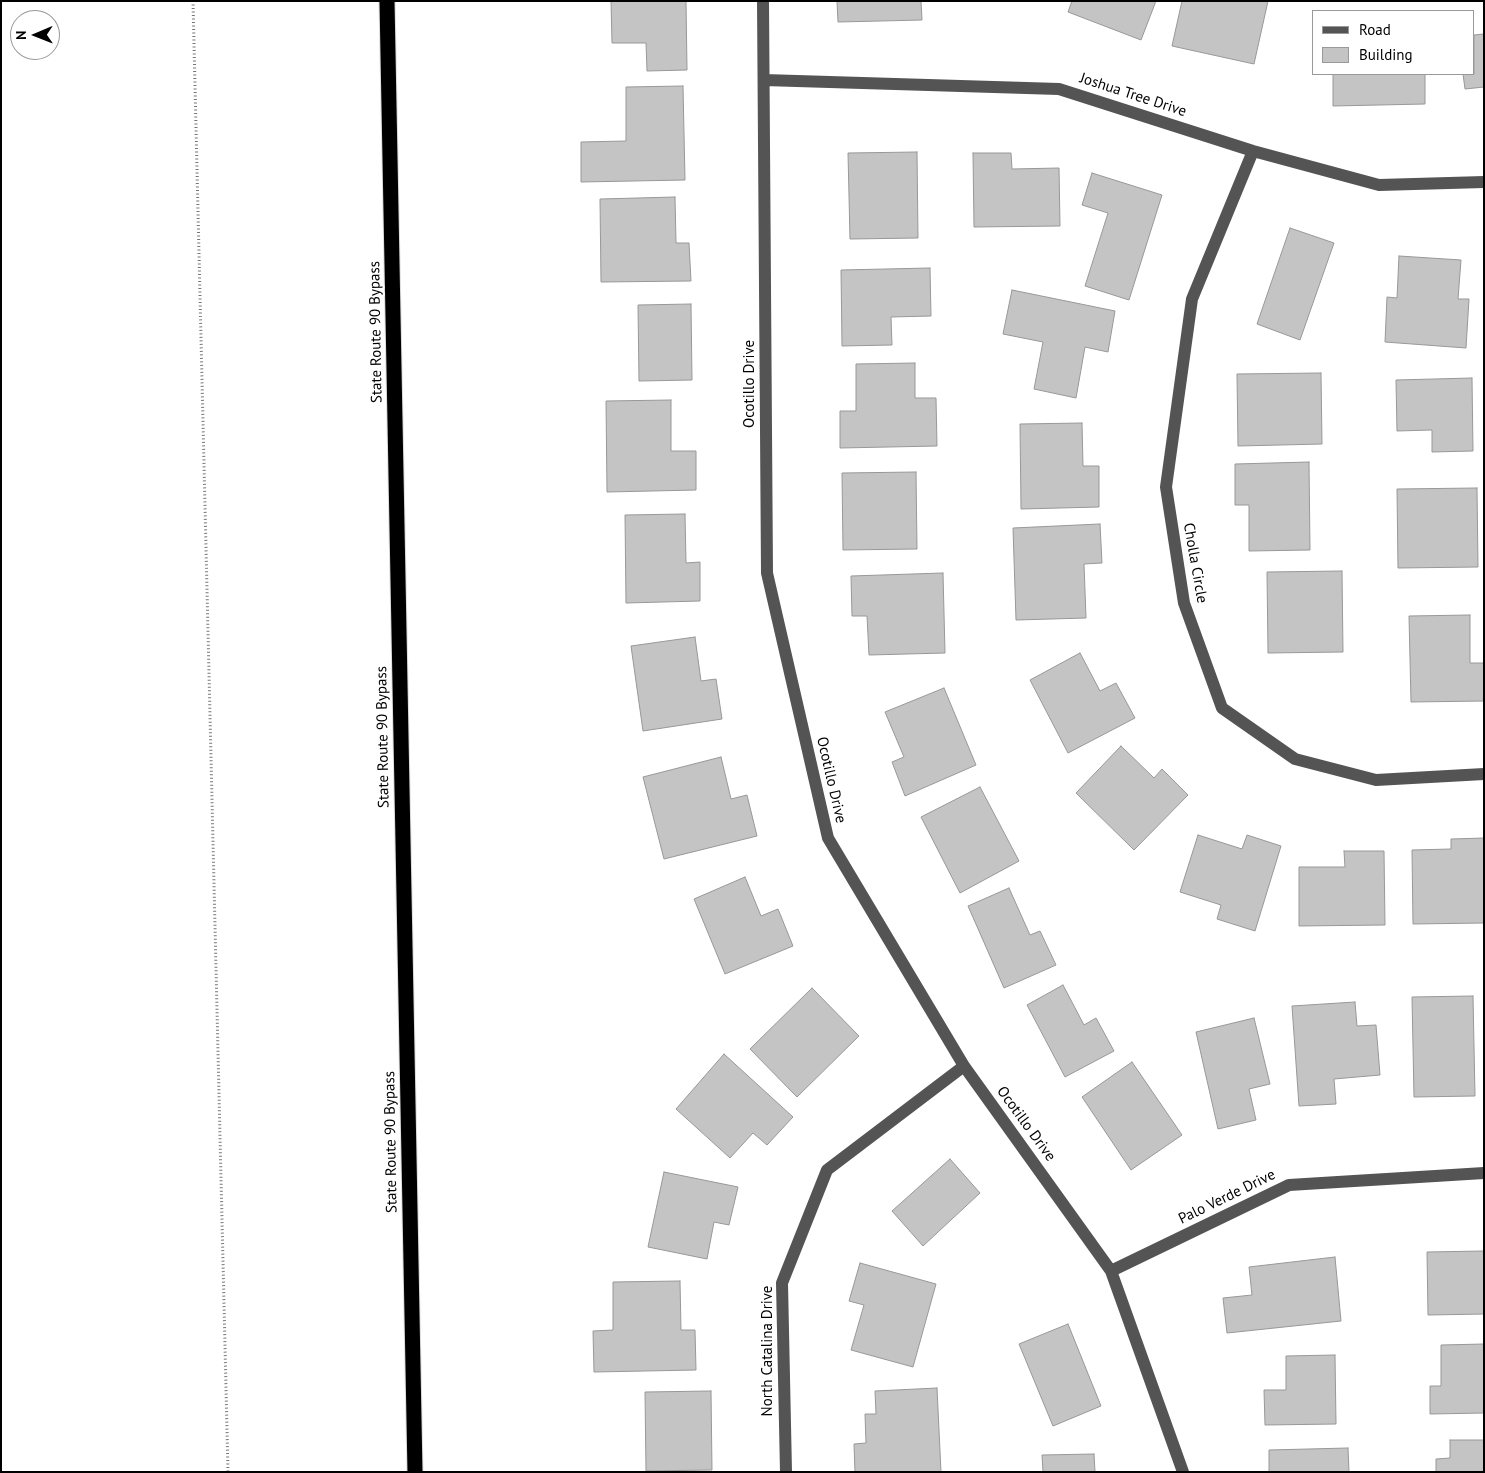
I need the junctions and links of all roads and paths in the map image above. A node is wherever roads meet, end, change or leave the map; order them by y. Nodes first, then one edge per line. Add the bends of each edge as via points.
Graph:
1 (193, 1) edge
2 (387, 1) edge
3 (762, 1) edge
4 (764, 80) junction
5 (1253, 151) junction
6 (1484, 182) edge
7 (1484, 774) edge
8 (964, 1066) junction
9 (1484, 1173) edge
10 (1111, 1271) junction
11 (228, 1472) edge
12 (415, 1472) edge
13 (786, 1472) edge
14 (1183, 1472) edge

1 - 11 path
2 - 12 highway, State Route 90 Bypass
3 - 4 street, Ocotillo Drive
4 - 5 street, Joshua Tree Drive via 1059,89
4 - 8 street, Ocotillo Drive via 768,573 828,838
5 - 6 street, Joshua Tree Drive via 1379,185
5 - 7 street, Cholla Circle via 1192,299 1166,487 1184,603 1222,708 1295,760 1376,780
8 - 10 street, Ocotillo Drive
8 - 13 street, North Catalina Drive via 827,1170 782,1283
9 - 10 street, Palo Verde Drive via 1290,1185
10 - 14 street, Ocotillo Drive

